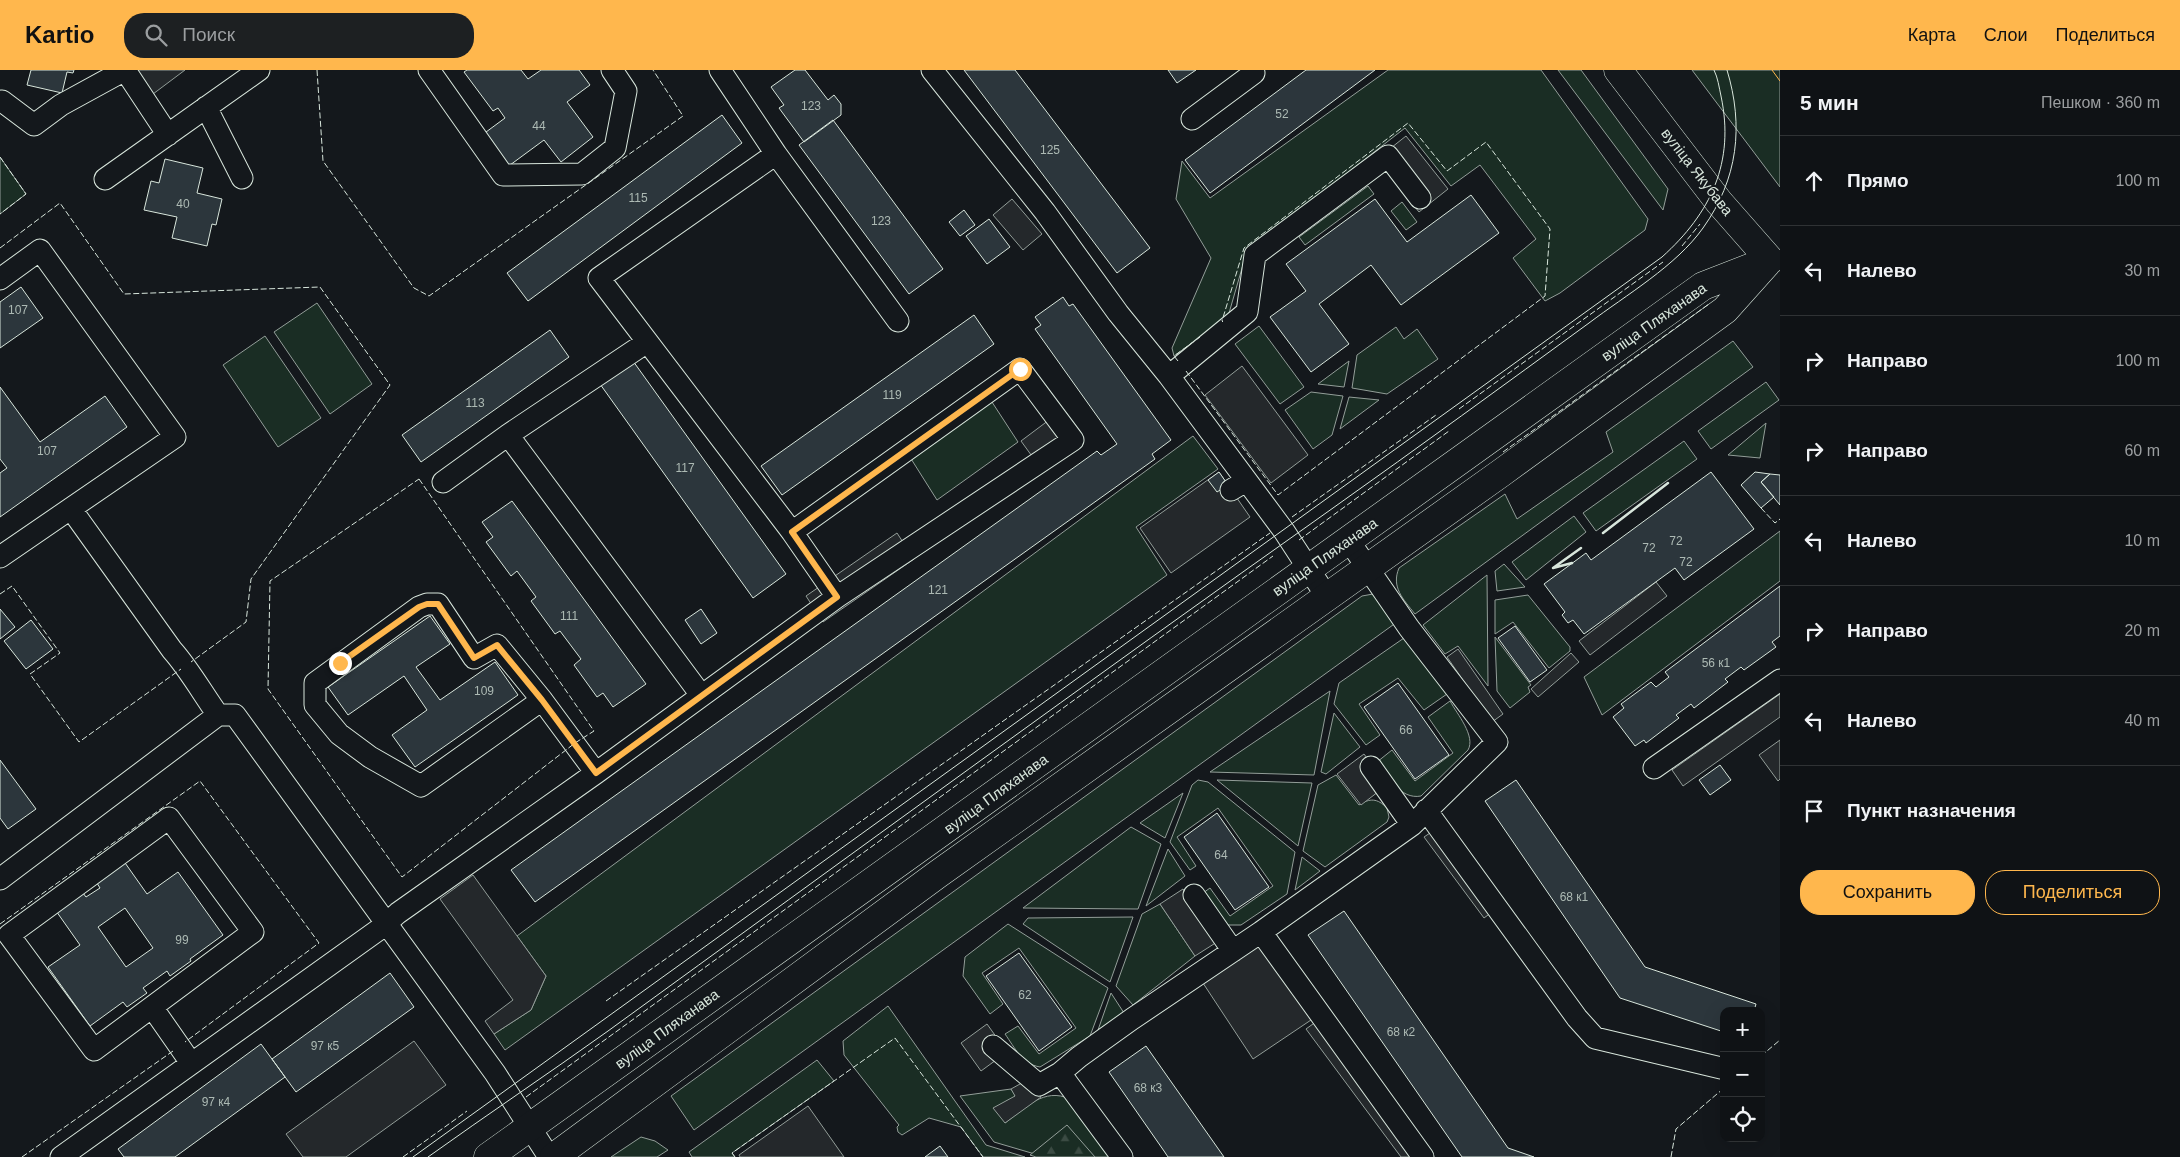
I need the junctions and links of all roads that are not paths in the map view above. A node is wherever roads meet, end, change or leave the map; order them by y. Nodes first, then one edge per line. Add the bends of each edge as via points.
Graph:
1 (125, 70) edge
2 (259, 70) edge
3 (429, 70) edge
4 (612, 70) edge
5 (720, 70) edge
6 (932, 70) edge
7 (1618, 70) edge
8 (1254, 71) edge
9 (2, 101) dead end
10 (206, 107) junction
11 (1192, 120) dead end
12 (168, 135) junction
13 (776, 154) junction
14 (242, 178) dead end
15 (105, 179) dead end
16 (1420, 198) dead end
17 (1775, 266) edge
18 (0, 279) edge
19 (898, 321) dead end
20 (647, 342) junction
21 (1169, 376) junction
22 (508, 435) junction
23 (442, 482) dead end
24 (71, 509) junction
25 (792, 532) junction
26 (1349, 541) junction
27 (0, 557) edge
28 (1308, 569) junction
29 (1368, 569) junction
30 (837, 597) junction
31 (1327, 597) junction
32 (1780, 680) edge
33 (701, 695) junction
34 (542, 700) junction
35 (218, 715) junction
36 (1371, 767) dead end
37 (1654, 768) dead end
38 (596, 773) junction
39 (1419, 817) junction
40 (919, 849) junction
41 (2, 873) edge
42 (938, 874) junction
43 (1194, 895) dead end
44 (386, 923) junction
45 (1261, 932) junction
46 (1233, 952) junction
47 (152, 1007) junction
48 (993, 1046) dead end
49 (191, 1063) junction
50 (1720, 1068) edge
51 (1060, 1073) junction
52 (530, 1127) junction
53 (61, 1157) edge
54 (488, 1157) edge
55 (549, 1157) edge
56 (554, 1157) edge
57 (1122, 1157) edge
58 (1423, 1157) edge

1 - 9 lane via 61,105 34,125
1 - 12 lane
2 - 10 lane
3 - 4 lane via 503,175 582,174 615,148 626,91
5 - 13 lane
6 - 21 lane
7 - 17 main road, вуліца Якубава via 1720,202
8 - 11 lane
10 - 12 lane
10 - 14 lane
12 - 15 lane
13 - 19 lane
13 - 20 lane via 599,278
16 - 21 lane via 1388,156 1255,255 1247,312
17 - 26 main road, вуліца Пляханава via 1703,286
17 - 29 main road, вуліца Пляханава via 1726,310
18 - 24 lane via 40,250 175,437
20 - 22 lane
20 - 25 lane
21 - 28 lane via 1239,486 1284,531
22 - 23 lane
22 - 33 lane
24 - 27 lane
24 - 35 lane via 186,665
25 - 30 lane
25 - 30 lane via 1020,369 1073,440
26 - 28 main road, вуліца Пляханава
26 - 29 lane
28 - 31 lane
28 - 40 main road, вуліца Пляханава
29 - 31 main road, вуліца Пляханава
29 - 39 lane via 1497,742
30 - 33 lane
31 - 42 main road, вуліца Пляханава
32 - 37 lane
33 - 38 lane
34 - 34 lane via 497,645 474,658 438,604 419,607 340,663 315,683 314,692 315,705 339,734 370,757 421,786
34 - 38 lane
35 - 41 lane
35 - 44 lane via 236,715
36 - 39 lane
38 - 44 lane
39 - 45 lane
39 - 50 lane via 1595,1038
40 - 42 main road
40 - 52 main road, вуліца Пляханава
42 - 56 main road, вуліца Пляханава
43 - 46 lane
44 - 49 lane
44 - 52 lane via 495,1073
45 - 46 lane
45 - 58 lane
46 - 51 lane via 1132,1019
47 - 47 lane via 254,932 168,818 9,935 94,1050
47 - 49 lane
48 - 51 lane via 1039,1085
49 - 53 lane
51 - 57 lane
52 - 54 main road, вуліца Пляханава
52 - 55 lane

